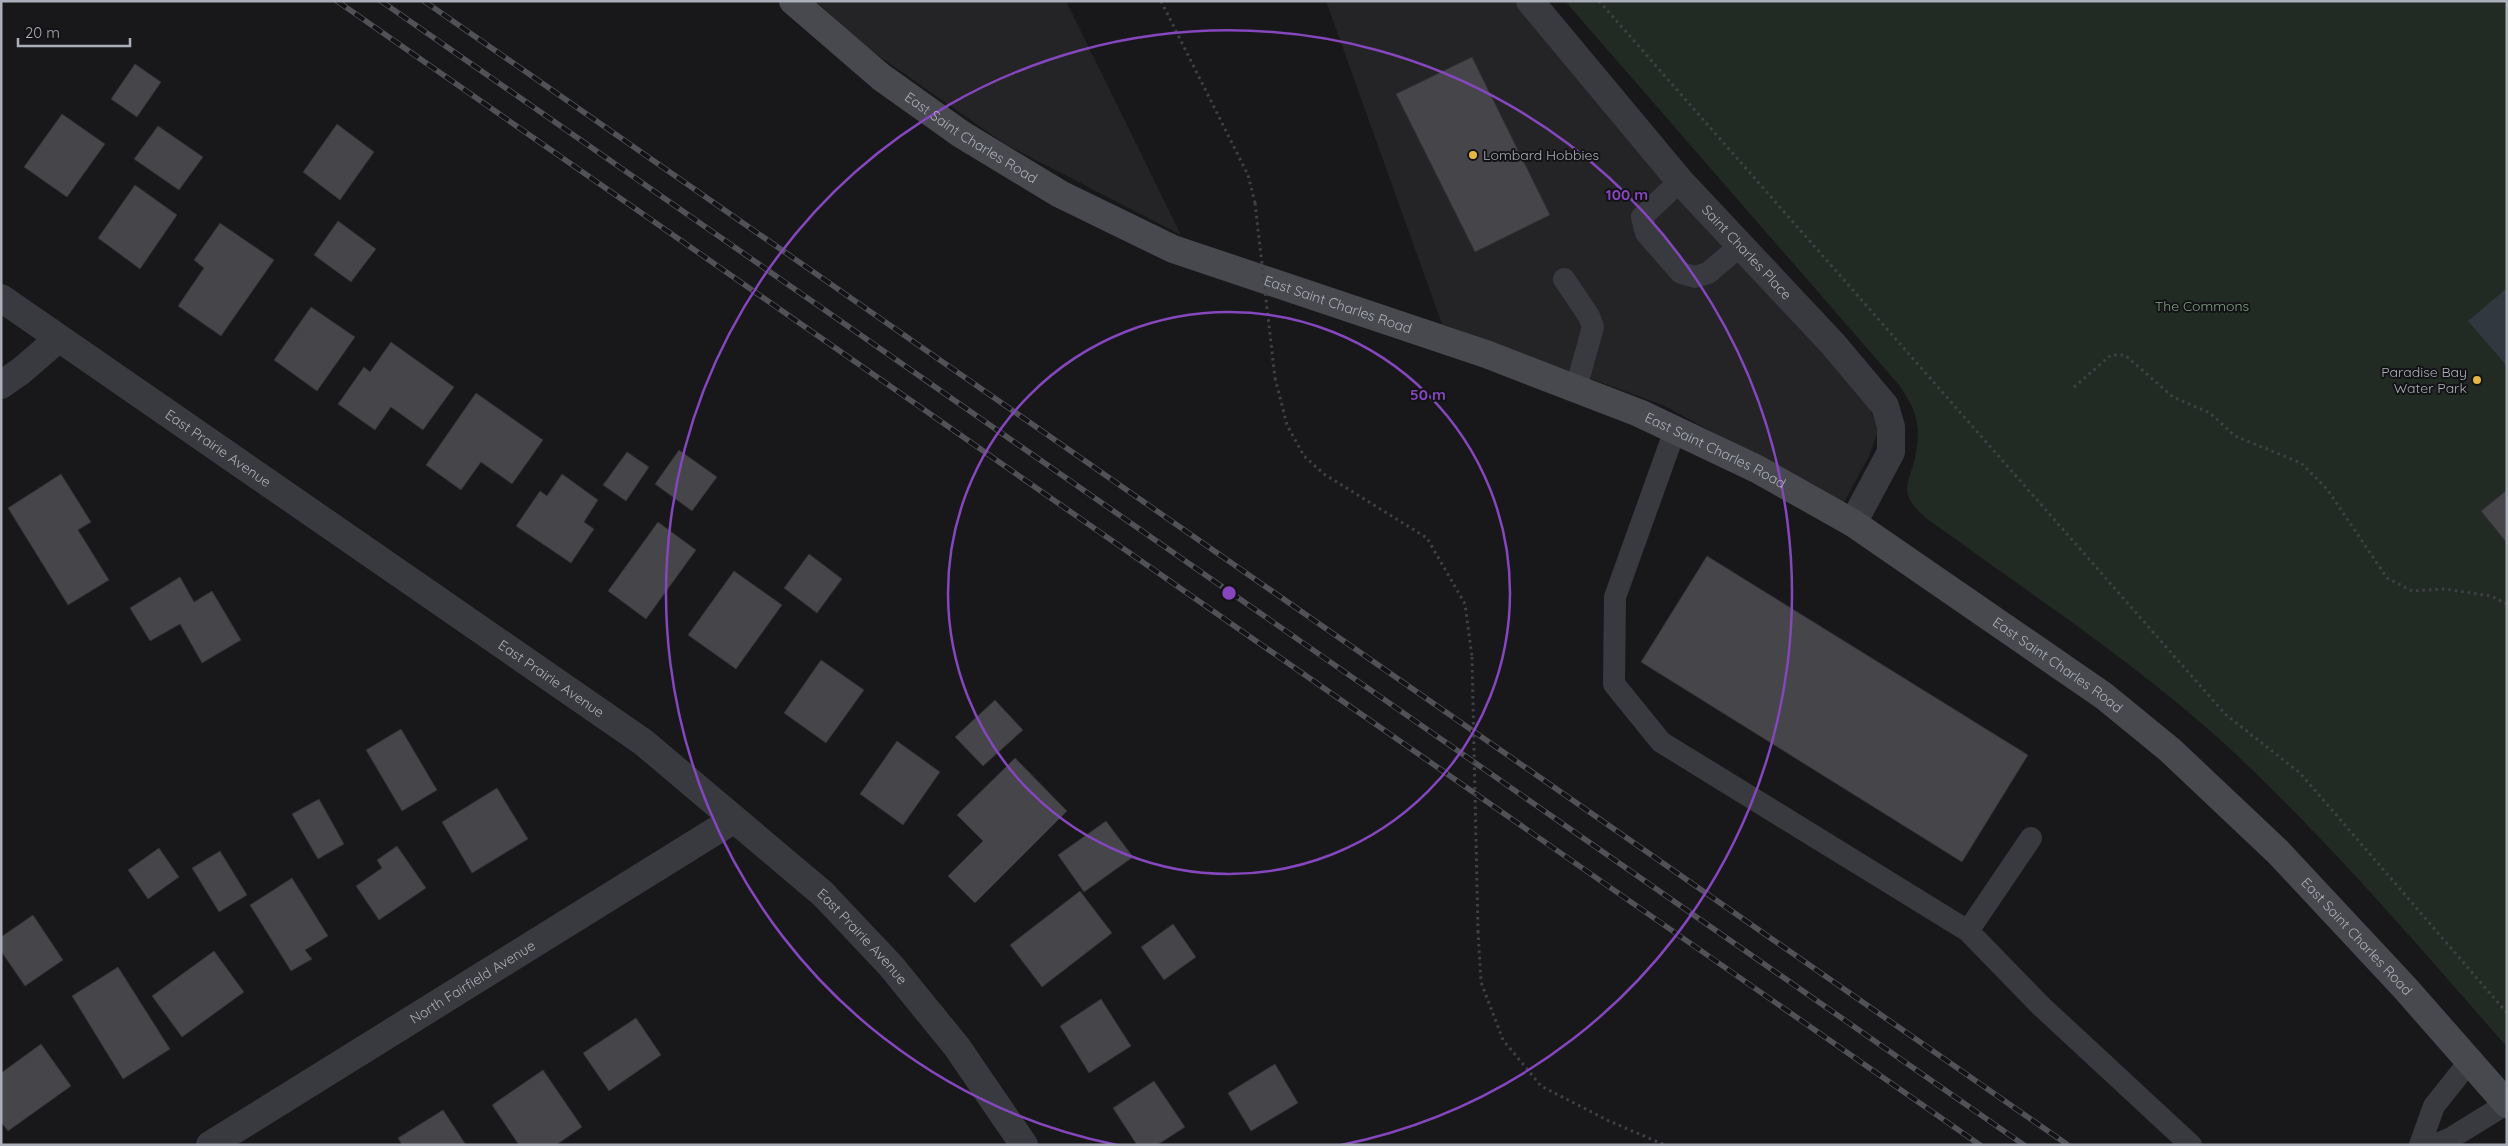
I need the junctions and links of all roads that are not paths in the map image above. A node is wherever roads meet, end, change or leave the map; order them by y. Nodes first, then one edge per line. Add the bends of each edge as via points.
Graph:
1 (793, 1) edge
2 (1530, 1) edge
3 (1680, 181) junction
4 (1741, 245) junction
5 (1564, 279) dead end
6 (1, 298) edge
7 (58, 338) junction
8 (1, 385) edge
9 (1576, 388) junction
10 (1675, 430) junction
11 (1853, 523) junction
12 (733, 820) junction
13 (2031, 838) dead end
14 (1968, 931) junction
15 (2470, 1062) junction
16 (2506, 1104) edge
17 (210, 1145) edge
18 (1024, 1145) edge
19 (2191, 1145) edge
20 (2420, 1145) edge
21 (2435, 1145) edge

1 - 9 main road, East Saint Charles Road via 881,77 961,134 1060,194 1173,249 1390,320
2 - 3 street, Saint Charles Place
3 - 4 street, Saint Charles Place
3 - 4 lane via 1642,217 1646,234 1680,273 1695,277 1708,273
4 - 11 street, Saint Charles Place via 1833,344 1885,406 1891,427 1891,452
5 - 9 lane via 1593,327
6 - 7 street, East Prairie Avenue
7 - 8 street
7 - 12 street, East Prairie Avenue via 643,742
9 - 10 main road, East Saint Charles Road
10 - 11 main road, East Saint Charles Road via 1757,469
10 - 14 lane via 1614,597 1614,684 1661,742
11 - 15 main road, East Saint Charles Road via 2104,696 2170,750 2278,852
12 - 17 street, North Fairfield Avenue
12 - 18 street, East Prairie Avenue via 823,894 891,966 957,1047
13 - 14 lane
14 - 19 lane via 2041,1006
15 - 16 main road, East Saint Charles Road
15 - 20 lane via 2434,1106
16 - 21 lane

